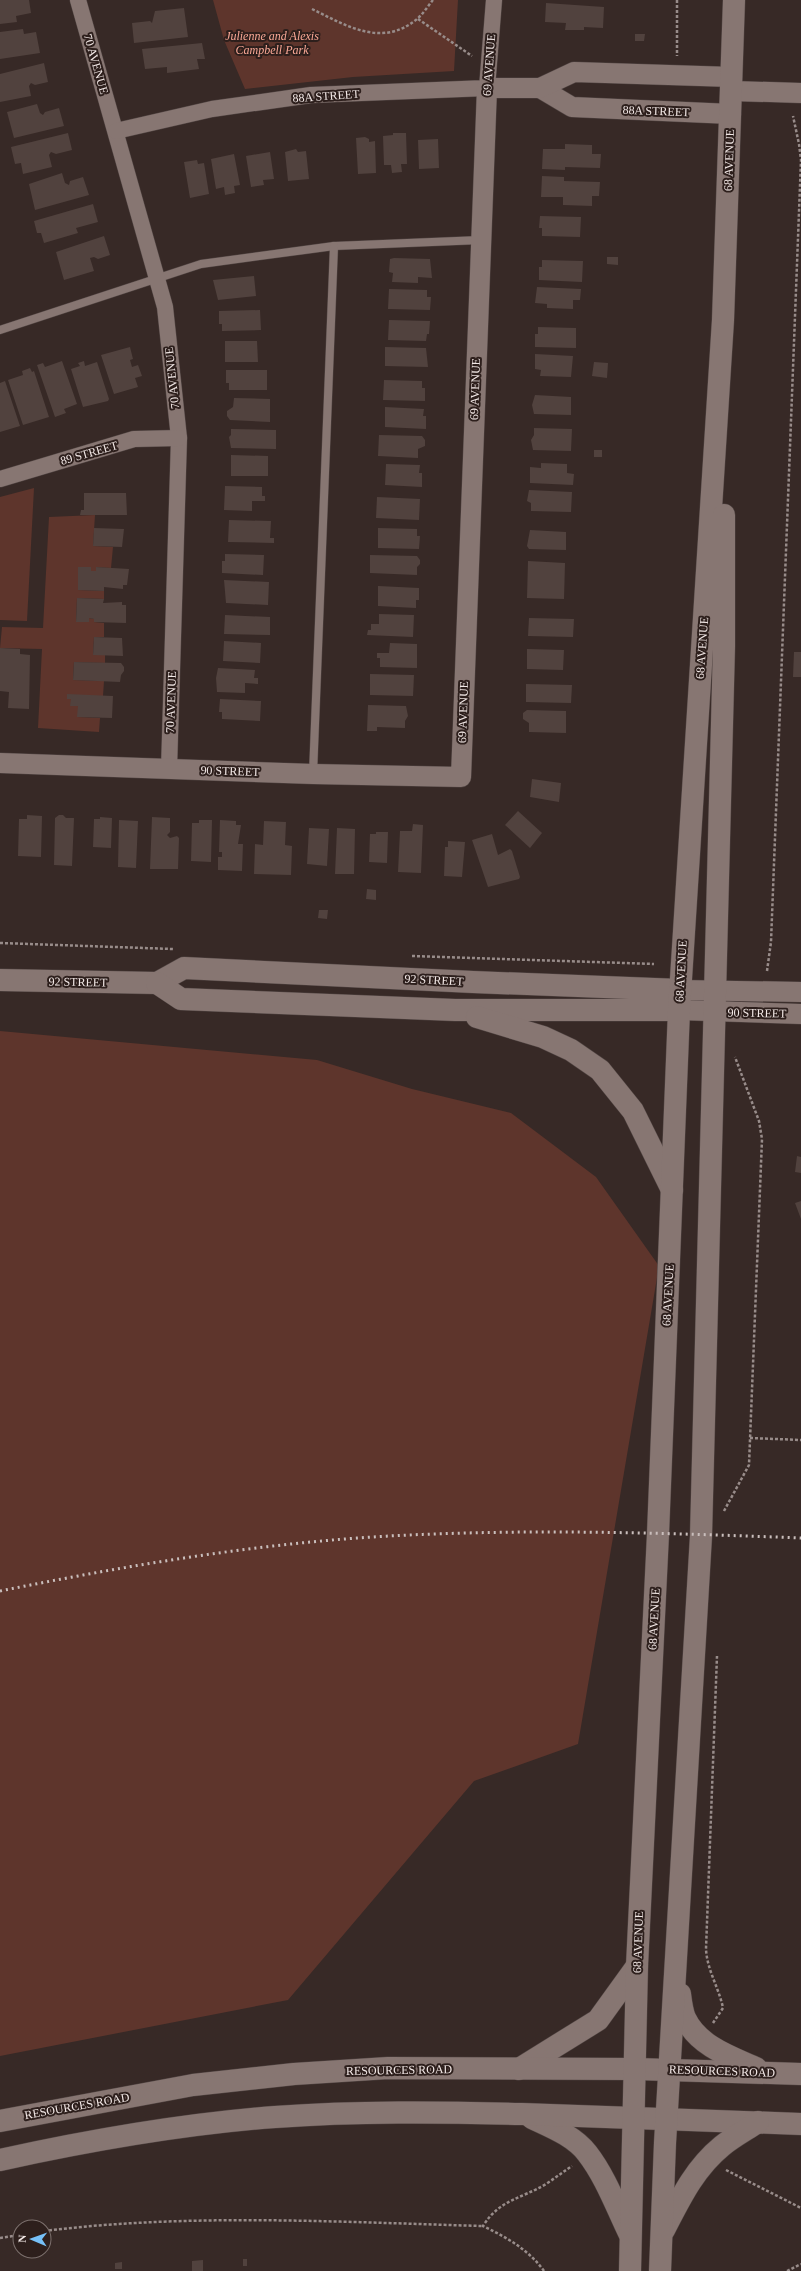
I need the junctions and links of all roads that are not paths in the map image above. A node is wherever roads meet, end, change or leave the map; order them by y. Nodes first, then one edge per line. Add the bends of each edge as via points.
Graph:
1 (78, 0) edge
2 (494, 0) edge
3 (734, 0) edge
4 (732, 84) junction
5 (487, 88) junction
6 (540, 88) junction
7 (801, 93) edge
8 (731, 114) junction
9 (116, 131) junction
10 (481, 240) junction
11 (334, 246) junction
12 (157, 279) junction
13 (723, 320) junction
14 (0, 330) edge
15 (179, 438) junction
16 (0, 479) edge
17 (0, 763) edge
18 (169, 769) junction
19 (313, 774) junction
20 (460, 777) joint
21 (0, 980) edge
22 (157, 983) junction
23 (801, 992) edge
24 (680, 1000) junction
25 (714, 1001) junction
26 (455, 1010) junction
27 (801, 1014) edge
28 (673, 1191) junction
29 (637, 1966) junction
30 (675, 1974) junction
31 (519, 2069) junction
32 (636, 2069) junction
33 (671, 2070) junction
34 (768, 2073) junction
35 (801, 2074) edge
36 (526, 2114) junction
37 (634, 2117) junction
38 (667, 2120) junction
39 (0, 2121) edge
40 (758, 2122) junction
41 (801, 2124) edge
42 (0, 2160) edge
43 (661, 2237) junction
44 (631, 2238) junction
45 (630, 2271) edge
46 (660, 2271) edge

1 - 9 street, 70 AVENUE
2 - 5 street, 69 AVENUE
3 - 4 main road, 68 AVENUE
4 - 6 street, 88A STREET via 574,72
4 - 7 street, 88A STREET
4 - 8 main road, 68 AVENUE
5 - 6 street, 88A STREET
5 - 9 street, 88A STREET via 311,95 212,109
5 - 10 street, 69 AVENUE
6 - 8 street, 88A STREET via 572,107
8 - 13 main road, 68 AVENUE
9 - 12 street, 70 AVENUE
10 - 11 lane
10 - 20 street, 69 AVENUE
11 - 12 lane via 201,264
11 - 19 lane
12 - 14 lane
12 - 15 street, 70 AVENUE via 165,307
13 - 24 main road, 68 AVENUE
13 - 25 main road, 68 AVENUE via 724,646
15 - 16 street, 89 STREET via 134,439
15 - 18 street, 70 AVENUE
17 - 18 street, 90 STREET
18 - 19 street, 90 STREET
19 - 20 street, 90 STREET
21 - 22 main road, 92 STREET
22 - 24 main road, 92 STREET via 184,968 473,982
22 - 26 main road, 92 STREET via 181,999
23 - 25 street, 90 STREET
24 - 25 street, 92 STREET
24 - 26 main road, 92 STREET
24 - 28 main road, 68 AVENUE
25 - 27 street, 90 STREET
25 - 30 main road, 68 AVENUE via 701,1536
26 - 28 main road via 543,1037 570,1050 600,1070 633,1111
28 - 29 main road, 68 AVENUE
29 - 31 main road via 598,2020
29 - 32 main road, 68 AVENUE
30 - 33 main road, 68 AVENUE
30 - 34 main road via 685,2018 702,2039 727,2055
31 - 32 main road, RESOURCES ROAD
31 - 39 main road, RESOURCES ROAD via 388,2068 294,2074 193,2085
32 - 33 main road, RESOURCES ROAD
32 - 37 main road, 68 AVENUE
33 - 34 main road, RESOURCES ROAD
33 - 38 main road, 68 AVENUE
34 - 35 main road, RESOURCES ROAD
36 - 37 main road
36 - 42 main road via 421,2112 275,2117 175,2128 74,2144
36 - 44 main road via 560,2132 587,2152 609,2190
37 - 38 main road
37 - 44 main road, 68 AVENUE
38 - 40 main road
38 - 43 main road, 68 AVENUE
40 - 41 main road
40 - 43 main road via 723,2145 709,2158 688,2184
43 - 46 main road, 68 AVENUE
44 - 45 main road, 68 AVENUE

